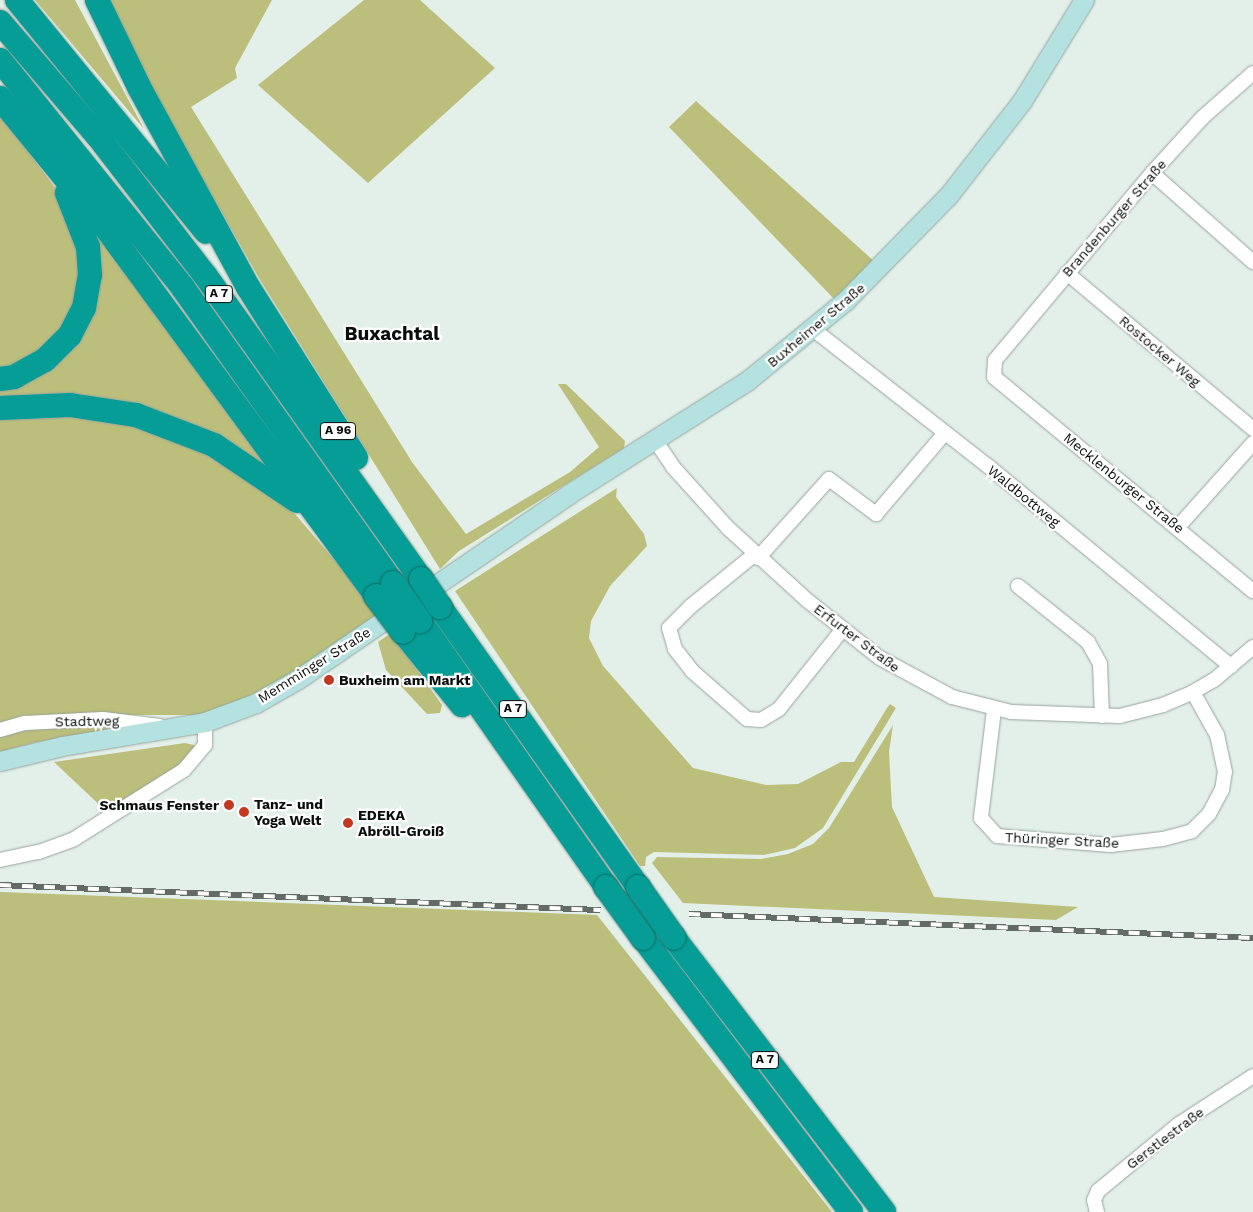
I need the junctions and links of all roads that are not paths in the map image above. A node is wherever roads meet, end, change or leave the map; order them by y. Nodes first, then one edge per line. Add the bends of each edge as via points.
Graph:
1 (17, 0) edge
2 (97, 0) edge
3 (1084, 0) edge
4 (0, 22) edge
5 (0, 60) edge
6 (1251, 78) edge
7 (0, 98) edge
8 (27, 130) junction
9 (1152, 173) junction
10 (1253, 262) edge
11 (1068, 273) junction
12 (248, 287) junction
13 (813, 329) junction
14 (994, 377) joint
15 (0, 380) edge
16 (0, 408) edge
17 (1253, 430) edge
18 (945, 433) junction
19 (655, 440) junction
20 (1253, 443) edge
21 (312, 510) junction
22 (1178, 528) junction
23 (756, 556) junction
24 (466, 563) joint
25 (421, 579) junction
26 (1018, 586) dead end
27 (384, 590) junction
28 (1253, 590) edge
29 (842, 630) junction
30 (1253, 647) edge
31 (1231, 666) junction
32 (1193, 692) junction
33 (994, 710) junction
34 (1102, 716) junction
35 (205, 722) junction
36 (175, 729) junction
37 (0, 730) edge
38 (0, 761) edge
39 (0, 860) edge
40 (1253, 1076) edge
41 (851, 1212) edge
42 (884, 1212) edge
43 (1097, 1212) edge

1 - 12 highway via 114,116
2 - 12 highway via 139,87
3 - 13 street, Buxheimer Straße via 1038,78 981,157 889,260
4 - 25 highway, A 7 via 97,135 205,275
5 - 27 highway, A 7 via 183,288
6 - 9 street, Brandenburger Straße
7 - 8 highway
8 - 15 highway via 60,181 81,223 88,247 90,274 84,308 70,334 45,360
8 - 21 highway, A 7 via 106,228
9 - 10 street
9 - 11 street, Brandenburger Straße
11 - 14 street, Brandenburger Straße via 995,360
11 - 17 street, Rostocker Weg
12 - 25 highway, A 96 via 367,476
13 - 18 street, Waldbottweg
13 - 19 street, Buxheimer Straße via 747,381
14 - 22 street, Mecklenburger Straße
16 - 21 highway, A 7 via 37,404 100,408 166,425 214,445
18 - 23 street via 876,514 829,479
18 - 31 street, Waldbottweg
19 - 23 street, Erfurter Straße via 673,467
19 - 24 street, Buxheimer Straße
20 - 22 street
21 - 27 highway, A 7
22 - 28 street, Mecklenburger Straße
23 - 29 street, Erfurter Straße
23 - 29 street via 691,606 669,628 675,649 706,683 747,719 761,720 779,709
24 - 35 street, Memminger Straße via 298,679 241,710
25 - 42 highway, A 7, bridge via 674,938
26 - 34 street via 1088,642 1100,664
27 - 41 highway, A 7, bridge
29 - 33 street, Erfurter Straße via 906,675 952,697
30 - 31 street, Erfurter Straße
31 - 32 street, Erfurter Straße
32 - 33 street, Thüringer Straße via 1217,735 1225,772 1222,790 1209,814 1192,831 1163,839 1111,845 997,836 980,818
32 - 34 street, Erfurter Straße via 1142,712
33 - 34 street, Erfurter Straße
35 - 36 street, Memminger Straße
35 - 39 street via 205,745 184,770 74,839 39,852
36 - 37 street, Stadtweg via 103,719 24,723
36 - 38 street, Memminger Straße via 62,746
40 - 43 street, Gerstlestraße via 1179,1124 1105,1185 1094,1200

